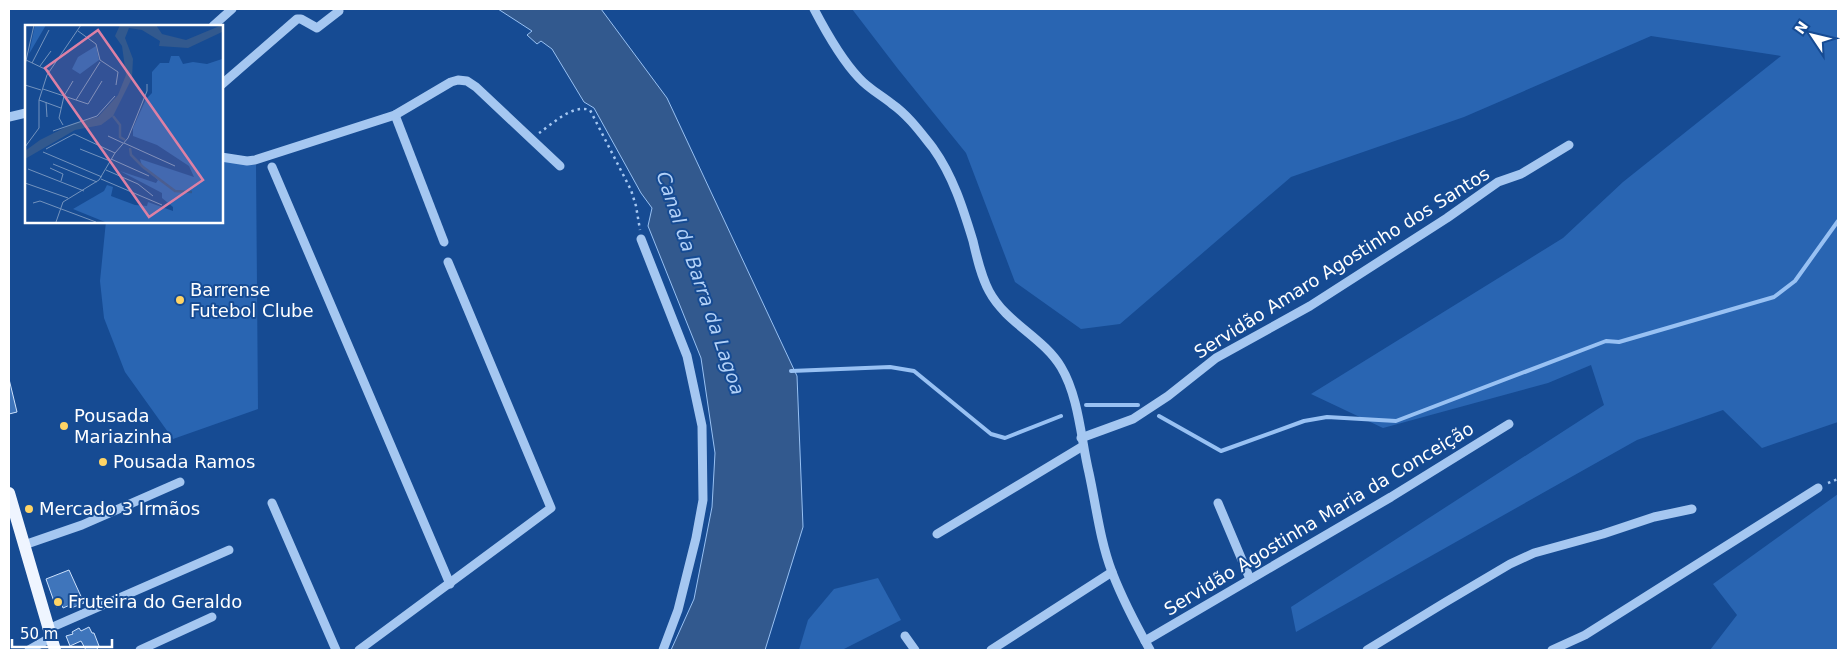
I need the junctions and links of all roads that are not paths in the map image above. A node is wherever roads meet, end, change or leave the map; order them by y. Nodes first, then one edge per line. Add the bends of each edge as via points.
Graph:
1 (232, 9) edge
2 (814, 9) edge
3 (339, 11) dead end
4 (213, 25) edge
5 (222, 84) edge
6 (25, 113) edge
7 (396, 115) junction
8 (9, 117) edge
9 (1569, 145) dead end
10 (222, 156) edge
11 (560, 166) dead end
12 (272, 167) dead end
13 (641, 239) road end
14 (444, 242) dead end
15 (448, 262) dead end
16 (1509, 424) dead end
17 (1082, 442) junction
18 (180, 482) dead end
19 (1818, 488) dead end
20 (9, 493) edge
21 (272, 503) dead end
22 (1218, 503) dead end
23 (1692, 509) dead end
24 (937, 534) dead end
25 (24, 545) junction
26 (229, 550) dead end
27 (1112, 572) junction
28 (1250, 579) junction
29 (450, 584) junction
30 (212, 617) dead end
31 (49, 634) junction
32 (1585, 635) junction
33 (905, 636) dead end
34 (1145, 641) junction
35 (29, 650) edge
36 (55, 650) edge
37 (140, 650) edge
38 (336, 650) edge
39 (359, 650) edge
40 (663, 650) edge
41 (916, 650) edge
42 (991, 650) edge
43 (1150, 650) edge
44 (1366, 650) edge
45 (1552, 650) edge
46 (1568, 650) edge

1 - 4 street
2 - 17 street via 859,78 913,124 944,164 966,216 988,290 1006,315 1041,344 1062,368 1073,398
3 - 5 street via 317,28 297,19
6 - 8 street
7 - 10 street via 255,160
7 - 11 street via 451,82 467,81
7 - 14 street
9 - 17 street, Servidão Amaro Agostinho dos Santos via 1521,174 1498,182 1310,306 1216,358 1133,419
12 - 29 street
13 - 40 street via 687,356 702,426 703,500 678,610
15 - 29 street via 551,508
16 - 28 street, Servidão Agostinha Maria da Conceição
17 - 24 street, Servidão Amaro Agostinho dos Santos
17 - 27 street
18 - 25 street via 82,525
19 - 32 street
20 - 25 main road
21 - 38 street
22 - 28 street
23 - 44 street via 1534,553
25 - 31 main road
26 - 31 street
27 - 34 street
27 - 42 street
28 - 34 street, Servidão Agostinha Maria da Conceição
29 - 39 street
30 - 37 street
31 - 35 street
31 - 36 main road
32 - 45 street
32 - 46 street
33 - 41 street
34 - 43 street

